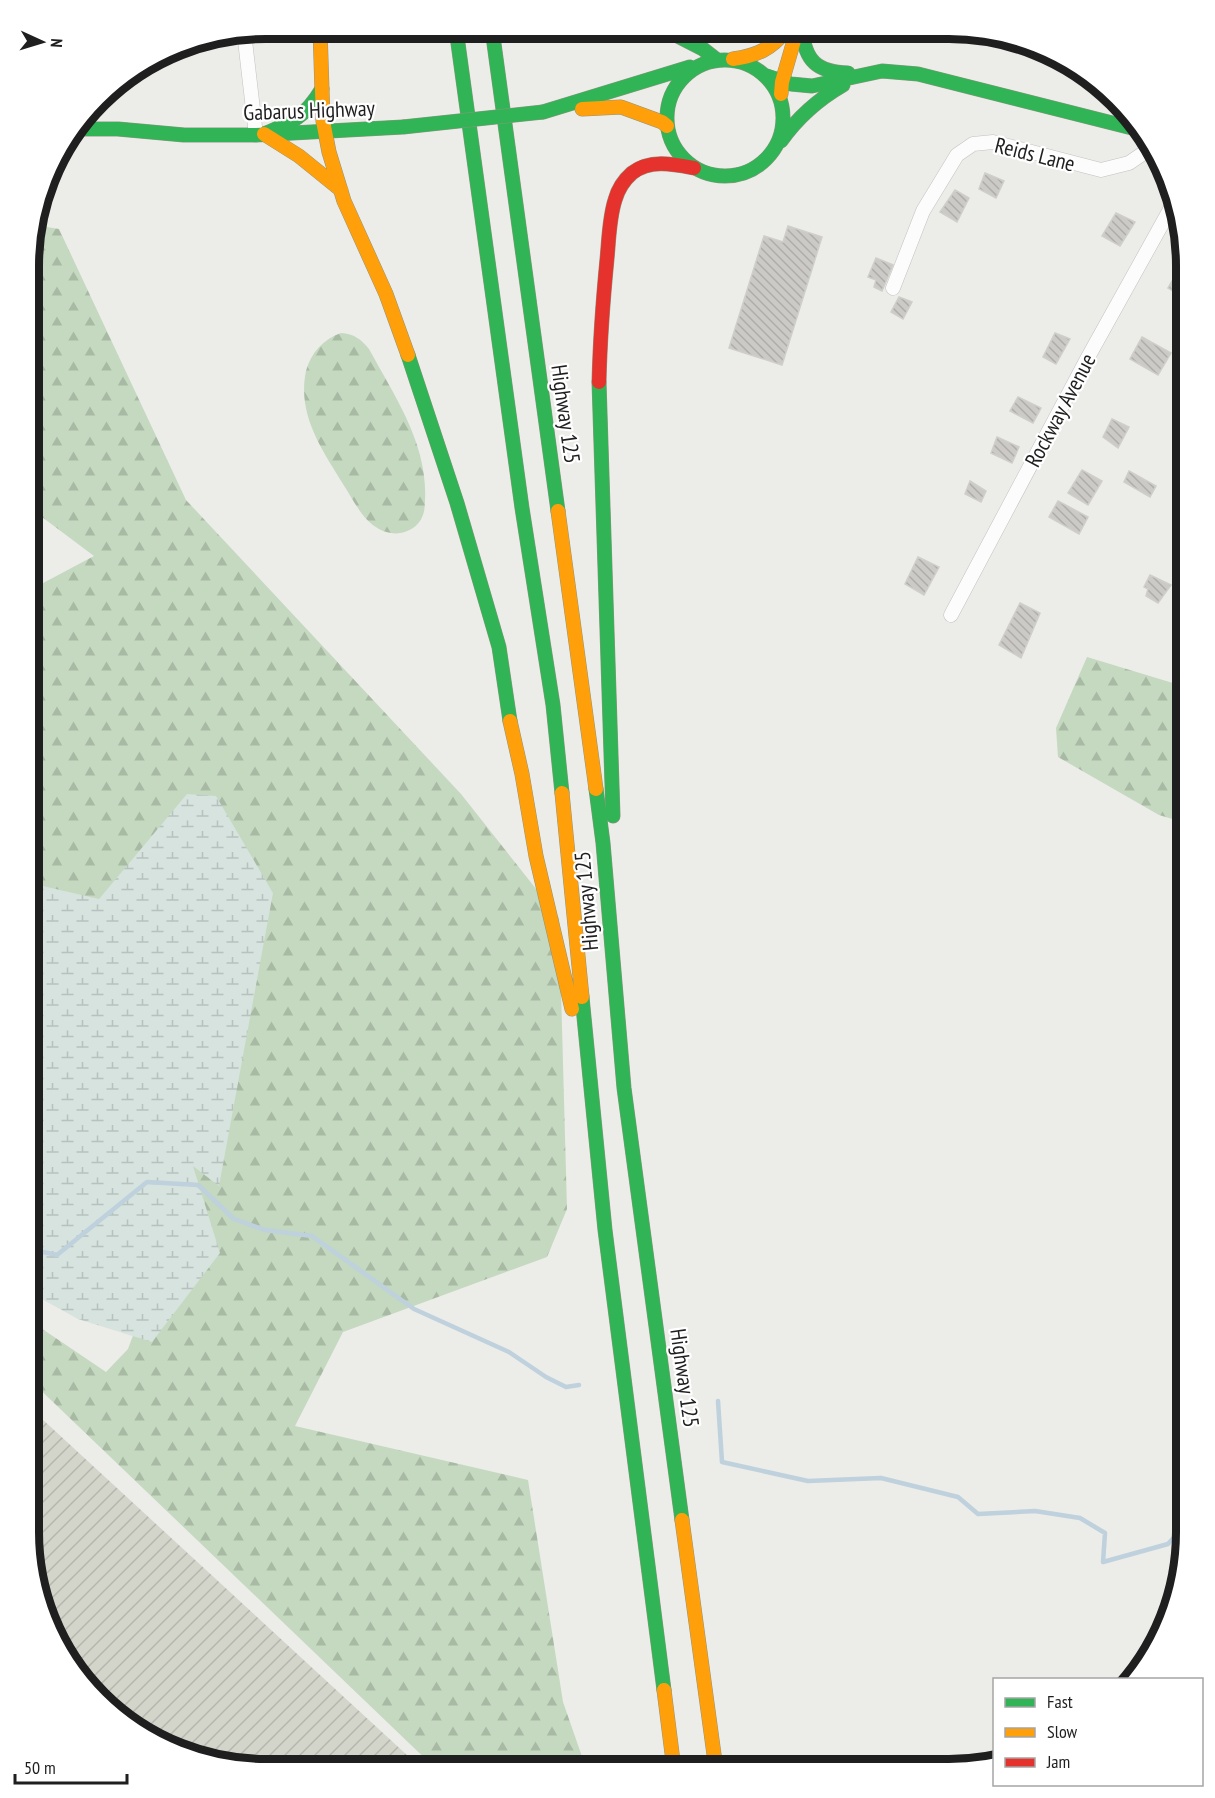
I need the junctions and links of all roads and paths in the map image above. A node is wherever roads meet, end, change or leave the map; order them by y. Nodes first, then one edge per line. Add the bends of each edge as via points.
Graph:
1 (320, 39) edge
2 (457, 39) edge
3 (493, 39) edge
4 (684, 39) edge
5 (779, 39) edge
6 (796, 39) edge
7 (802, 39) edge
8 (245, 40) edge
9 (717, 61) junction
10 (869, 73) junction
11 (764, 75) junction
12 (782, 82) junction
13 (322, 89) junction
14 (781, 100) junction
15 (543, 112) junction
16 (667, 126) junction
17 (1128, 127) edge
18 (85, 129) edge
19 (324, 131) junction
20 (260, 134) junction
21 (774, 150) junction
22 (1145, 152) edge
23 (694, 168) junction
24 (341, 190) junction
25 (1169, 213) edge
26 (893, 288) dead end
27 (951, 615) dead end
28 (624, 1089) junction
29 (592, 1090) junction
30 (673, 1759) edge
31 (715, 1759) edge

1 - 13 main road
2 - 29 main road, Highway 125 via 553,705
3 - 28 main road, Highway 125 via 603,843
4 - 9 main road
5 - 9 main road, Gabarus Highway via 754,56
6 - 12 main road
7 - 10 main road via 820,68 837,74
8 - 20 street
9 - 11 main road via 747,64
9 - 15 main road, Gabarus Highway
9 - 16 main road via 689,72 675,87 668,106
10 - 12 main road via 812,86
10 - 17 main road via 918,74
10 - 21 main road via 807,109
11 - 12 main road
11 - 14 main road
12 - 14 main road
13 - 19 main road
13 - 20 main road via 298,119
14 - 21 main road via 782,131
15 - 16 main road, Gabarus Highway via 621,107
15 - 19 main road, Gabarus Highway, bridge via 403,128
16 - 23 main road via 673,146
18 - 20 main road, Gabarus Highway via 184,135
19 - 20 main road, Gabarus Highway
19 - 24 main road
20 - 24 main road via 299,156
21 - 23 main road via 760,165 742,174 722,177
22 - 26 street, Reids Lane via 1129,163 1101,170 993,141 967,147 957,155 923,211
23 - 28 main road via 647,165 624,180 612,212 605,278 599,357 600,442
24 - 29 main road via 410,360 488,603 545,899
25 - 27 street, Rockway Avenue
28 - 31 main road, Highway 125
29 - 30 main road, Highway 125 via 605,1230

